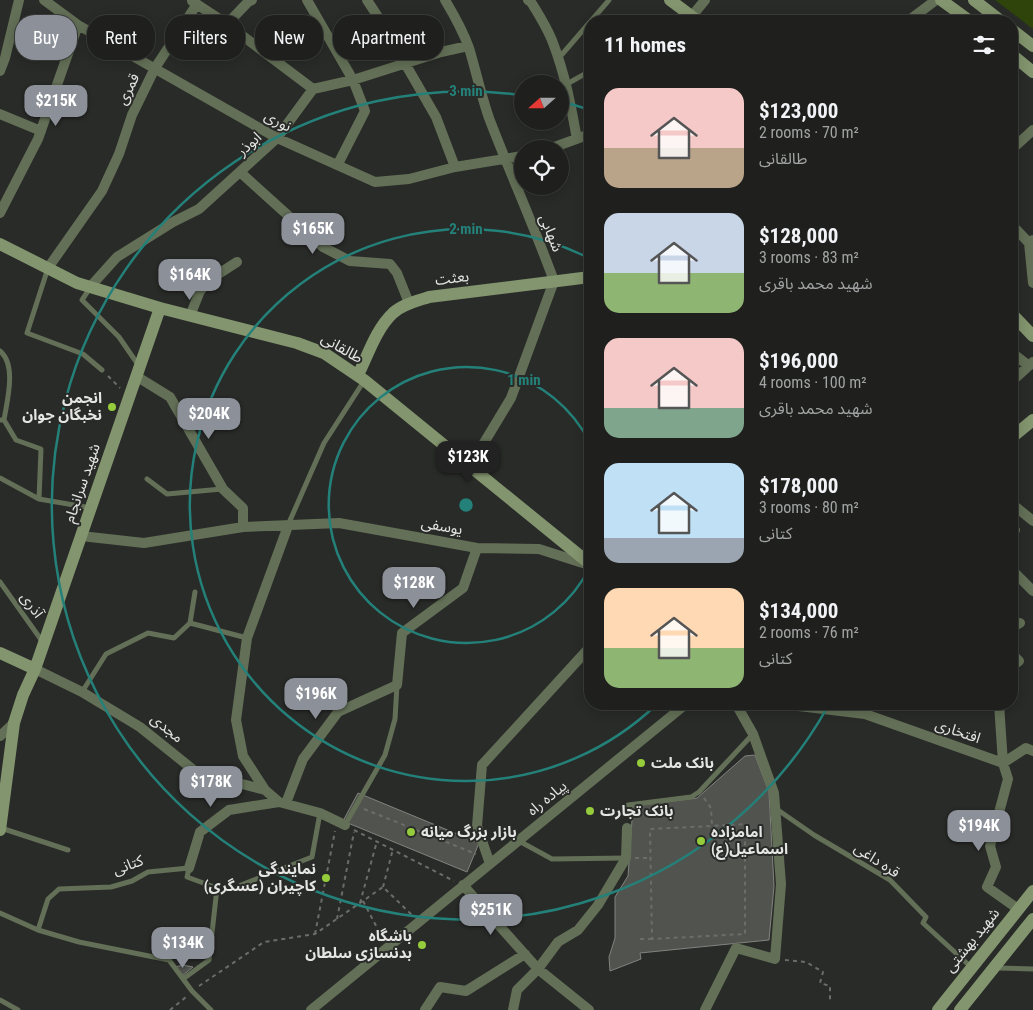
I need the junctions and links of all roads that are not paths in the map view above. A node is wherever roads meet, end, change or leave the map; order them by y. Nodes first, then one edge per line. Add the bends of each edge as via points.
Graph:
1 (19, 0) edge
2 (44, 0) edge
3 (252, 0) edge
4 (307, 0) edge
5 (367, 0) edge
6 (445, 0) edge
7 (528, 0) edge
8 (609, 0) edge
9 (670, 0) edge
10 (705, 0) edge
11 (936, 0) edge
12 (941, 0) edge
13 (194, 2) edge
14 (978, 3) edge
15 (214, 15) edge
16 (236, 15) edge
17 (596, 15) edge
18 (691, 15) edge
19 (697, 15) edge
20 (916, 15) edge
21 (962, 15) edge
22 (973, 15) edge
23 (994, 15) edge
24 (78, 25) junction
25 (584, 29) edge
26 (1018, 34) edge
27 (245, 37) edge
28 (468, 46) junction
29 (1033, 46) edge
30 (558, 59) junction
31 (1018, 60) edge
32 (405, 63) junction
33 (155, 68) junction
34 (0, 71) edge
35 (1033, 72) edge
36 (584, 74) edge
37 (564, 75) edge
38 (353, 80) junction
39 (569, 83) edge
40 (314, 89) junction
41 (569, 95) edge
42 (0, 114) edge
43 (1033, 130) edge
44 (41, 131) junction
45 (584, 136) edge
46 (277, 138) junction
47 (577, 139) junction
48 (569, 142) edge
49 (1018, 144) edge
50 (514, 158) edge
51 (506, 159) junction
52 (338, 164) junction
53 (455, 167) junction
54 (240, 172) junction
55 (0, 213) edge
56 (1018, 231) edge
57 (1031, 242) edge
58 (0, 244) edge
59 (237, 262) dead end
60 (48, 268) junction
61 (584, 278) edge
62 (554, 281) junction
63 (1033, 283) edge
64 (90, 287) junction
65 (409, 303) junction
66 (160, 308) junction
67 (190, 316) junction
68 (1018, 320) edge
69 (1033, 336) edge
70 (0, 351) edge
71 (1018, 356) edge
72 (1031, 364) edge
73 (102, 370) road end
74 (138, 371) junction
75 (1018, 376) edge
76 (361, 378) junction
77 (2, 420) edge
78 (1033, 420) edge
79 (1018, 432) edge
80 (470, 466) junction
81 (0, 478) edge
82 (147, 479) dead end
83 (223, 489) junction
84 (39, 499) junction
85 (91, 508) junction
86 (1018, 509) edge
87 (1033, 521) edge
88 (288, 526) junction
89 (243, 527) junction
90 (81, 536) junction
91 (477, 548) junction
92 (584, 559) edge
93 (584, 562) edge
94 (1018, 576) edge
95 (0, 582) edge
96 (1033, 590) edge
97 (195, 592) dead end
98 (190, 623) junction
99 (247, 638) junction
100 (44, 643) junction
101 (0, 654) edge
102 (584, 654) edge
103 (35, 669) junction
104 (397, 685) junction
105 (82, 692) junction
106 (679, 710) edge
107 (740, 710) edge
108 (832, 710) edge
109 (1000, 710) edge
110 (14, 723) junction
111 (753, 734) junction
112 (0, 736) edge
113 (1033, 751) edge
114 (1003, 763) junction
115 (265, 790) junction
116 (283, 803) junction
117 (628, 806) dead end
118 (774, 807) junction
119 (320, 813) junction
120 (341, 823) joint
121 (627, 828) dead end
122 (0, 829) edge
123 (519, 841) junction
124 (68, 850) dead end
125 (626, 858) junction
126 (490, 864) junction
127 (189, 868) junction
128 (241, 885) dead end
129 (463, 885) junction
130 (1033, 891) edge
131 (1018, 909) junction
132 (0, 913) edge
133 (1033, 920) edge
134 (38, 930) junction
135 (525, 954) junction
136 (972, 967) junction
137 (994, 968) junction
138 (538, 969) junction
139 (1033, 969) edge
140 (183, 979) junction
141 (0, 1000) edge
142 (18, 1010) edge
143 (211, 1010) edge
144 (311, 1010) edge
145 (425, 1010) edge
146 (513, 1010) edge
147 (589, 1010) edge
148 (705, 1010) edge
149 (938, 1010) edge
150 (960, 1010) edge

1 - 34 street
2 - 24 street, نوری
3 - 16 street
4 - 38 street
5 - 32 street
6 - 28 street, شهابی
7 - 30 street via 553,42
8 - 17 lane
9 - 18 street
10 - 19 street
11 - 20 street
12 - 21 street
13 - 15 street
13 - 33 street, قمری
14 - 22 street
14 - 23 street
24 - 33 street, نوری
24 - 44 street
25 - 30 lane
26 - 29 street
27 - 40 street
28 - 32 street
28 - 51 street, شهابی
30 - 37 street
31 - 35 street
32 - 38 street
32 - 53 street via 436,117
33 - 46 street, نوری
33 - 60 street, قمری via 132,115 102,192
36 - 39 lane
38 - 40 street
38 - 52 street via 365,111
40 - 46 street, ابوذر
41 - 47 street
42 - 44 street
43 - 49 street
44 - 55 street
45 - 47 street
46 - 52 street, نوری
46 - 54 street, ابوذر
47 - 48 street
50 - 51 street, نوری
51 - 53 street, نوری
51 - 62 street, شهابی
52 - 53 street, نوری via 375,182 409,179
54 - 64 street, ابوذر via 199,209 117,257
54 - 65 street via 322,247 350,261 390,264
56 - 57 street
57 - 63 street
58 - 60 street, طالقانی
59 - 67 street via 209,280 200,291
60 - 64 street, طالقانی
60 - 73 lane via 27,333 83,354
61 - 62 street, بعثت
62 - 65 street, بعثت via 429,297
62 - 80 street via 511,398
64 - 66 street, طالقانی
64 - 74 lane via 82,300 119,337
65 - 76 street, بعثت via 393,312 380,328
66 - 67 street, طالقانی
66 - 74 street, شهید سرانجام
67 - 76 street, طالقانی via 297,343 324,353
68 - 69 street
70 - 77 lane via 7,362 10,384
71 - 72 street
72 - 75 street
74 - 83 street via 170,397
74 - 85 street, شهید سرانجام
76 - 80 street, طالقانی
76 - 88 lane via 324,443
77 - 84 lane via 16,440 41,449
78 - 79 street
80 - 92 street, طالقانی
81 - 84 lane
82 - 83 lane via 167,494
83 - 89 street via 242,508
84 - 85 lane
85 - 90 street, شهید سرانجام
86 - 87 street
88 - 89 street, یوسفی
88 - 91 street, یوسفی via 339,523
88 - 99 street
89 - 90 street, یوسفی via 144,543
90 - 100 street, شهید سرانجام
91 - 93 street, یوسفی via 539,549
91 - 104 street via 463,588 402,633
94 - 96 street
95 - 100 lane, آذری
97 - 98 lane
98 - 99 lane
98 - 105 lane via 174,638 148,633 106,654
99 - 115 street via 236,720 243,756
100 - 103 street, شهید سرانجام
101 - 103 street, مجدی
102 - 126 street via 482,765 478,826
103 - 105 street, مجدی
103 - 110 street, شهید سرانجام
104 - 116 street via 338,712 303,759
104 - 120 lane via 395,720 384,754 356,806
105 - 115 street, مجدی via 140,726 196,772
106 - 123 street, پیاده راه
107 - 111 street
108 - 114 street, افتخاری via 865,714
109 - 114 street
110 - 112 street
110 - 122 street, شهید سرانجام
111 - 117 lane via 691,797
111 - 118 street via 774,793
113 - 114 street via 1026,748
114 - 131 street via 1008,779 990,846 996,867 987,887
115 - 116 street, مجدی
116 - 119 street, مجدی
116 - 127 street via 229,810 200,832
118 - 136 lane, قره داغی via 890,880 926,917 923,923
118 - 148 street via 781,884 775,959 736,948
119 - 120 street, مجدی
119 - 128 lane via 312,857
121 - 125 street
122 - 124 lane
123 - 125 lane via 552,859
123 - 126 street, پیاده راه
125 - 138 street via 586,921 558,942
126 - 129 street, پیاده راه
127 - 134 lane, کتانی via 148,872 111,887 59,889 48,900
127 - 140 lane via 187,877 217,888 209,960
129 - 135 street
129 - 144 street, پیاده راه
130 - 131 street, شهید بهشتی
131 - 136 street, شهید بهشتی
132 - 134 lane
133 - 137 street
134 - 140 lane via 79,942 169,960
135 - 138 street
135 - 145 street via 466,992 440,987
136 - 149 street, شهید بهشتی
137 - 139 lane
137 - 150 street
138 - 146 street via 517,990
138 - 147 street
140 - 143 lane
141 - 142 lane

